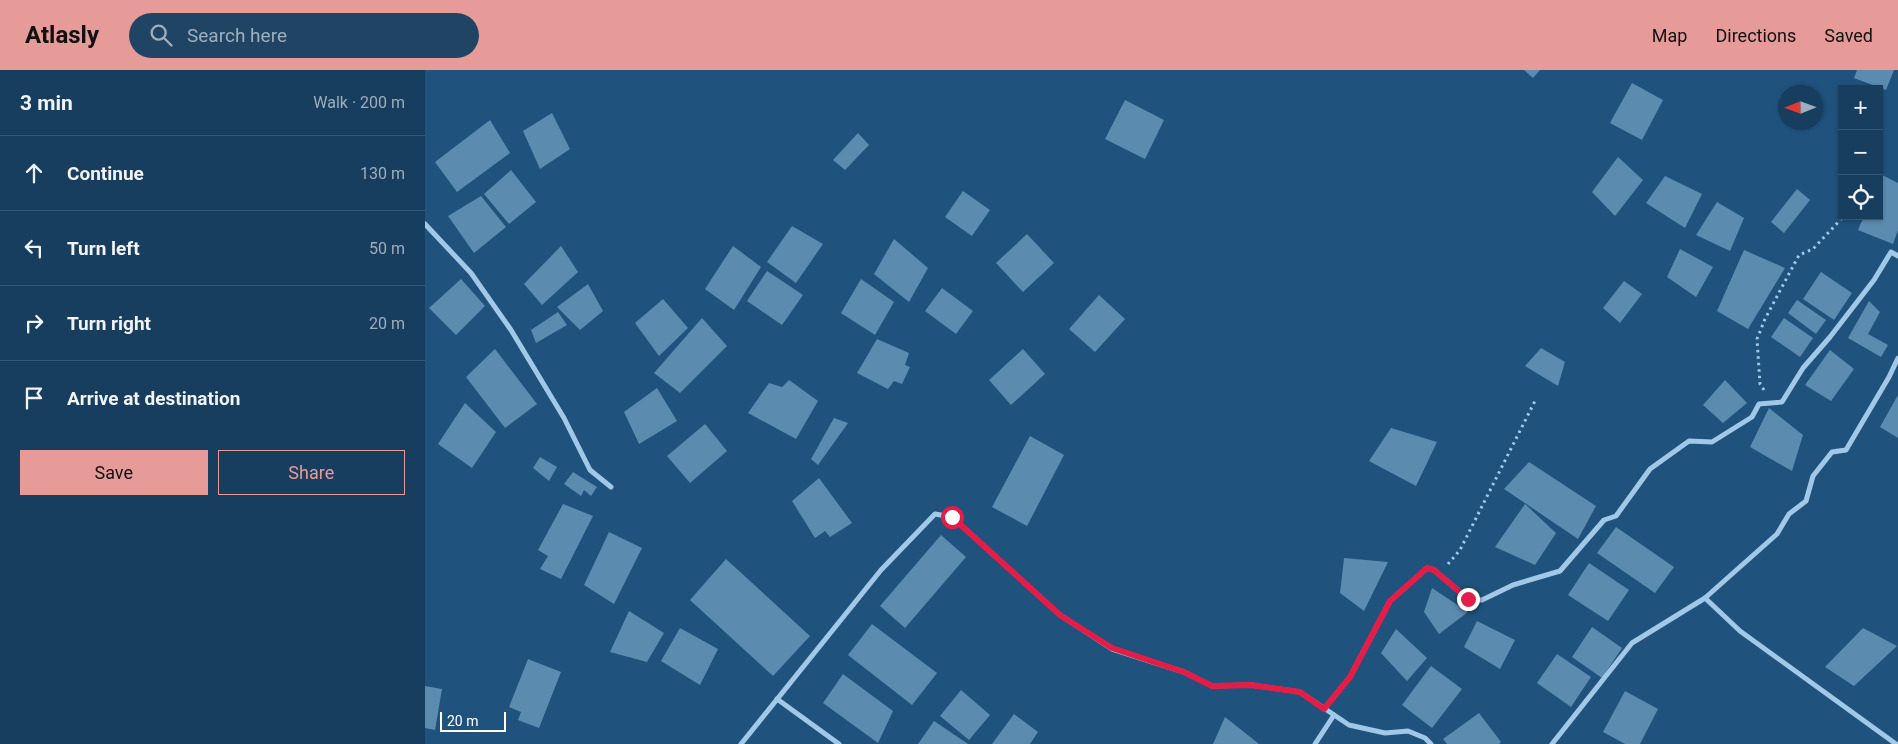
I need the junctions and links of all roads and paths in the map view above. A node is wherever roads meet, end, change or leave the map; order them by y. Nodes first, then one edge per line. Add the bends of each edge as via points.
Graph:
1 (1840, 220) edge
2 (425, 224) edge
3 (1898, 256) edge
4 (1898, 358) edge
5 (1536, 400) dead end
6 (1773, 403) junction
7 (611, 487) dead end
8 (1439, 574) junction
9 (1705, 598) junction
10 (777, 699) junction
11 (1324, 709) junction
12 (1334, 716) junction
13 (741, 744) edge
14 (839, 744) edge
15 (1315, 744) edge
16 (1431, 744) edge
17 (1552, 744) edge
18 (1896, 744) edge

1 - 6 path via 1813,249 1799,255 1757,339 1760,384
2 - 7 street via 457,257 511,330 564,418 589,470
3 - 6 street via 1891,252 1868,287 1803,368 1782,402
4 - 9 street via 1846,450 1833,452 1813,476 1805,501 1789,514 1777,534
5 - 8 path via 1460,550
6 - 8 street via 1759,404 1752,417 1712,442 1689,441 1649,469 1616,516 1604,520 1560,571 1513,584 1482,600 1468,599
8 - 11 street via 1427,568 1390,601 1350,677
9 - 17 street via 1633,644
9 - 18 street via 1740,631
10 - 11 street via 881,570 935,514 952,517 1060,615 1112,648 1184,672 1212,686 1251,685 1300,692
10 - 13 street
10 - 14 street
11 - 12 street
12 - 15 street
12 - 16 street via 1349,725 1385,733 1408,731

